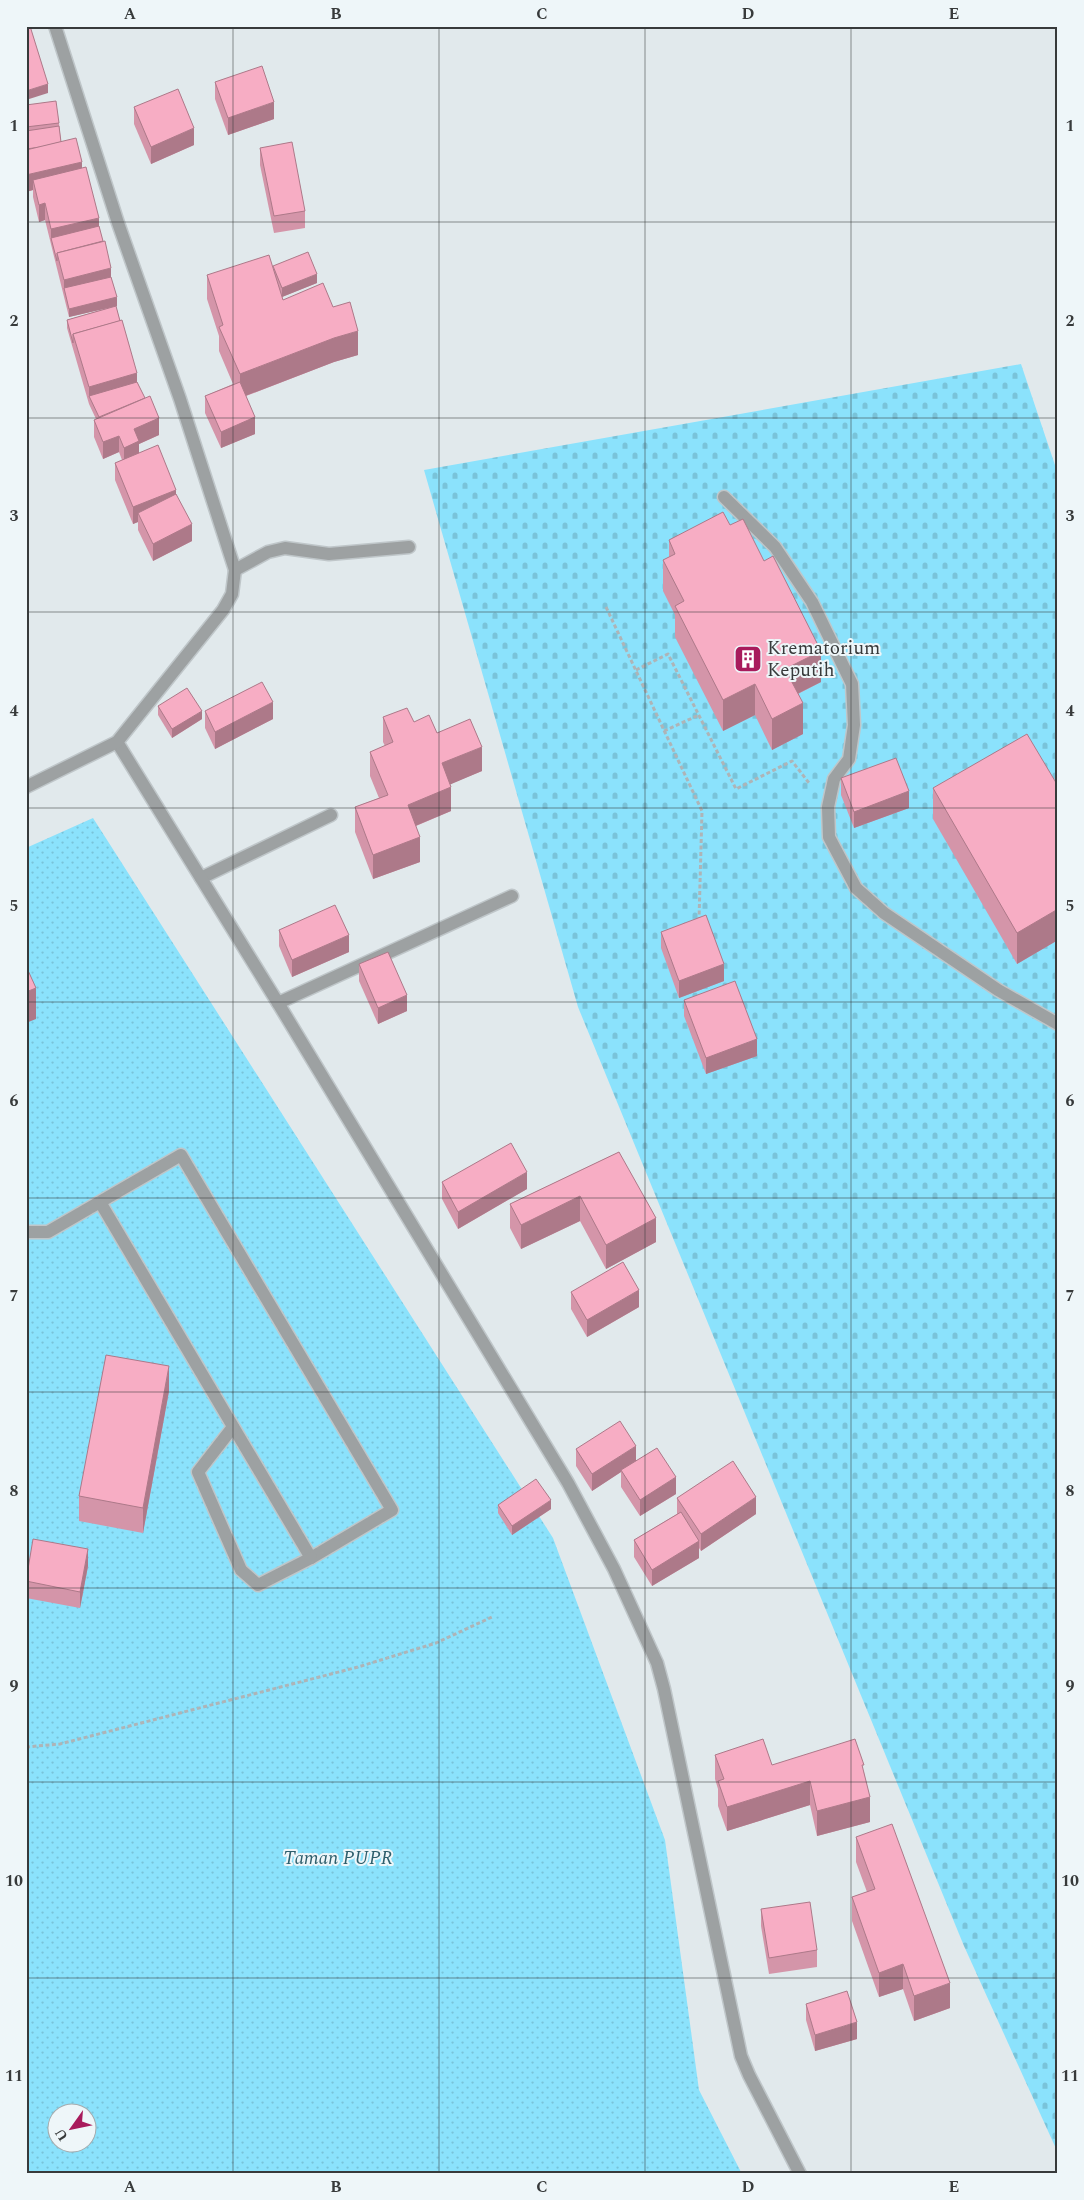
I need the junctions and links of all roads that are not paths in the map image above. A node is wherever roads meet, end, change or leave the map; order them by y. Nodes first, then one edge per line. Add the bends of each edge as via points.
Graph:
1 (55, 26) edge
2 (724, 497) dead end
3 (409, 547) dead end
4 (235, 570) junction
5 (116, 742) junction
6 (26, 787) edge
7 (331, 815) dead end
8 (201, 878) junction
9 (512, 896) dead end
10 (278, 1003) junction
11 (1058, 1024) edge
12 (100, 1202) junction
13 (26, 1232) edge
14 (233, 1427) junction
15 (311, 1558) junction
16 (800, 2174) edge

1 - 4 street
2 - 11 street via 775,547 812,602 852,684 854,726 849,759 834,779 828,807 829,836 856,888 884,913 957,963
3 - 4 street via 329,554 285,548 268,552
4 - 5 street via 232,594 223,610
5 - 6 street
5 - 8 street
7 - 8 street
8 - 10 street
9 - 10 street
10 - 16 street via 568,1483 614,1569 657,1663 741,2056
12 - 13 street via 48,1232
12 - 14 street
12 - 15 street via 181,1155 392,1510
14 - 15 street
14 - 15 street via 198,1472 241,1570 258,1585

